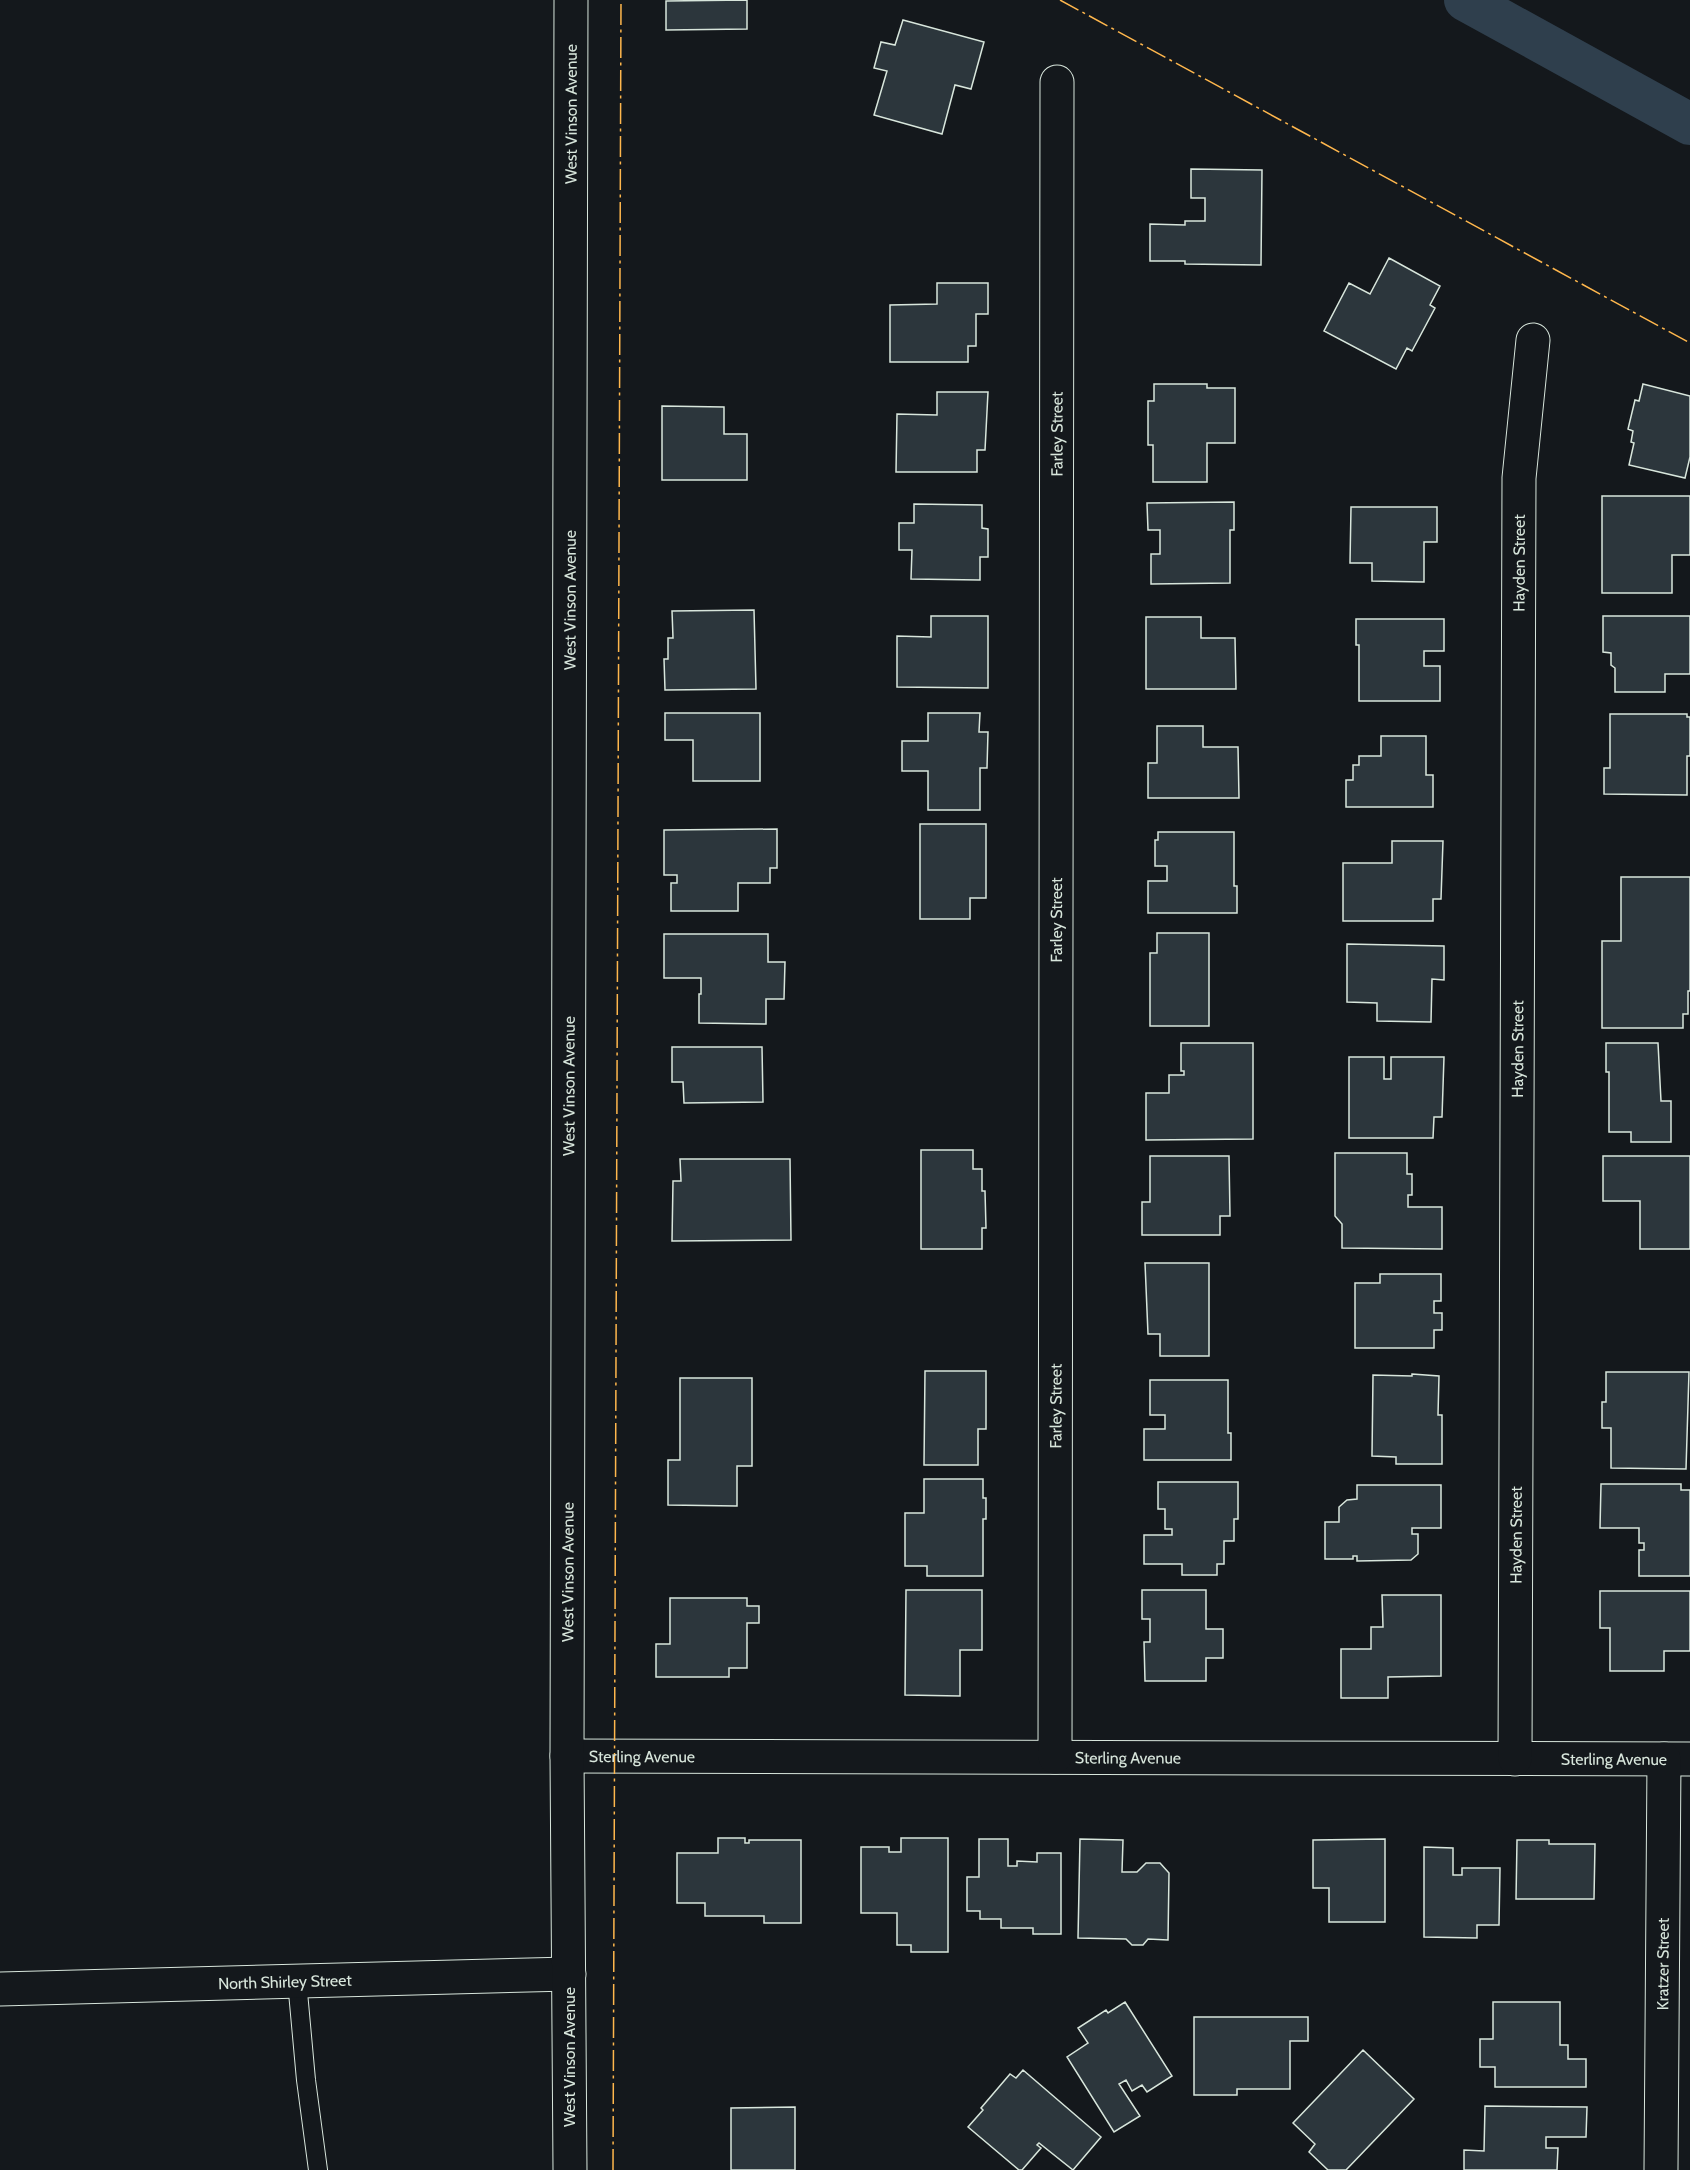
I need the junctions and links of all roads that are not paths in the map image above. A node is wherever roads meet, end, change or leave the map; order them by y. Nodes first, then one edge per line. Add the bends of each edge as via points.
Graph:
1 (571, 0) edge
2 (1057, 82) dead end
3 (1533, 339) dead end
4 (567, 1756) junction
5 (1055, 1757) junction
6 (1515, 1759) junction
7 (1677, 1759) edge
8 (569, 1974) junction
9 (297, 1981) junction
10 (0, 1989) edge
11 (318, 2170) edge
12 (570, 2170) edge
13 (1661, 2170) edge

1 - 4 street, West Vinson Avenue
2 - 5 street, Farley Street
3 - 6 street, Hayden Street via 1519,490
4 - 5 street, Sterling Avenue
4 - 8 street, West Vinson Avenue
5 - 6 street, Sterling Avenue
6 - 7 street, Sterling Avenue
7 - 13 street, Kratzer Street
8 - 9 street, North Shirley Street
8 - 12 street, West Vinson Avenue
9 - 10 street, North Shirley Street
9 - 11 lane

